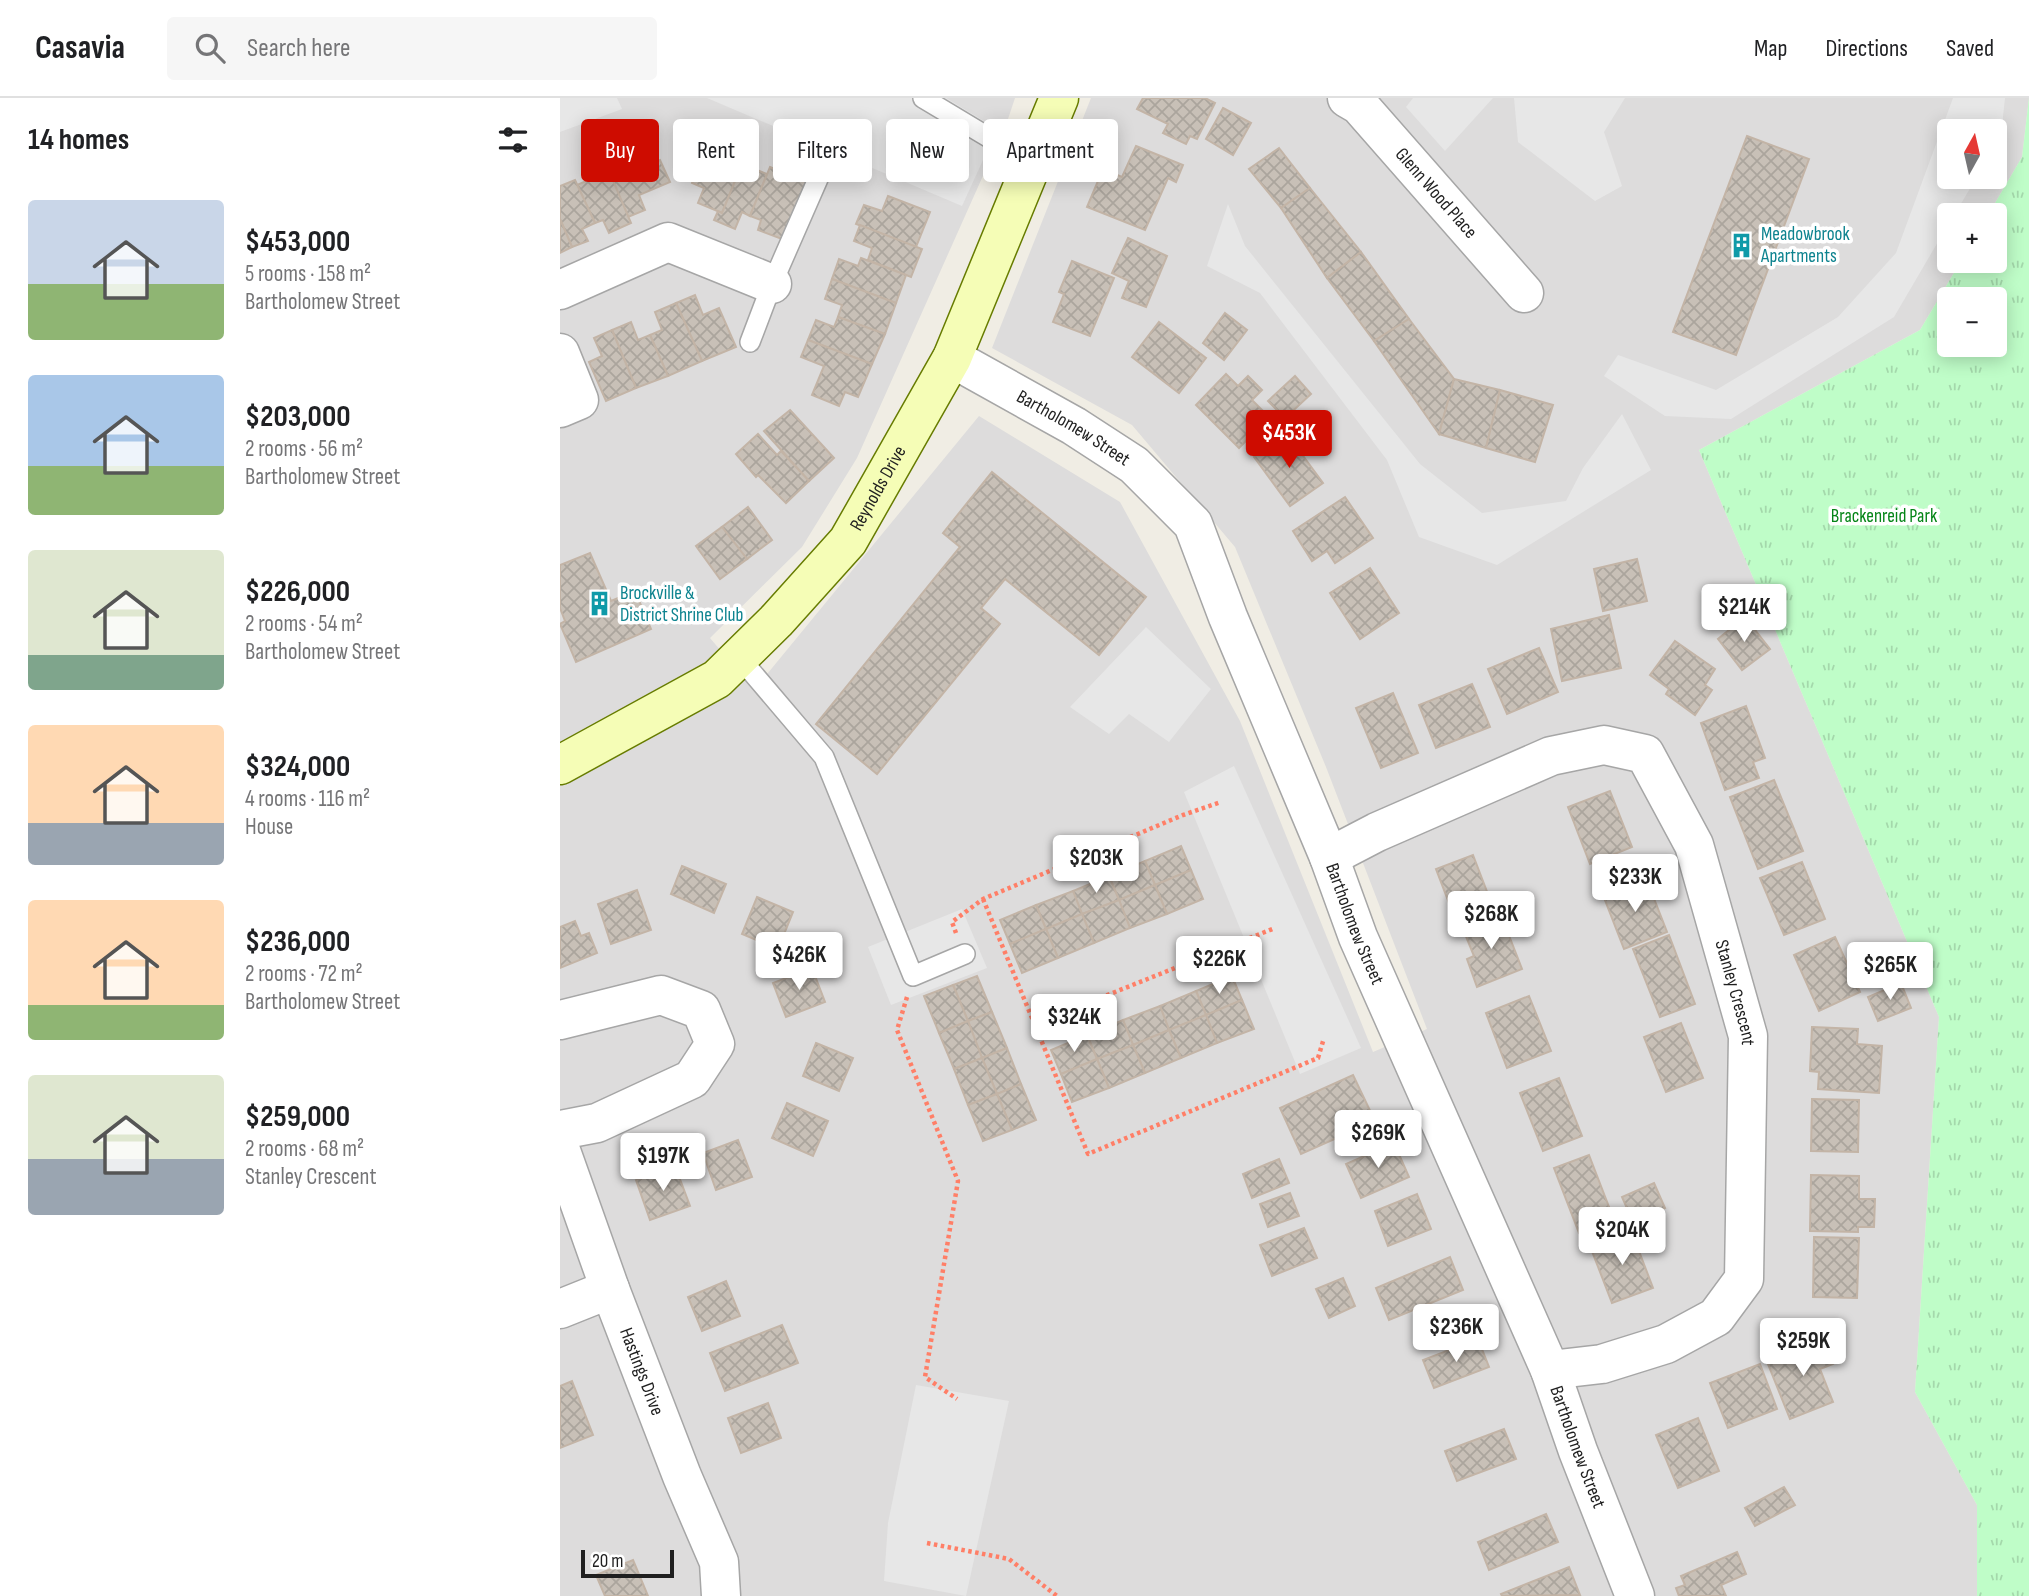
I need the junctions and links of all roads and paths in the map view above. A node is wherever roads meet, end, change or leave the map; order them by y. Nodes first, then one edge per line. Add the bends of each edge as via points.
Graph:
1 (923, 98) edge
2 (1059, 98) edge
3 (1347, 98) edge
4 (1051, 119) edge
5 (983, 134) edge
6 (817, 182) edge
7 (1025, 182) edge
8 (772, 284) junction
9 (560, 290) edge
10 (1524, 293) dead end
11 (750, 342) dead end
12 (560, 353) edge
13 (951, 358) junction
14 (560, 408) edge
15 (739, 657) junction
16 (560, 765) edge
17 (1221, 802) dead end
18 (1329, 857) junction
19 (983, 899) junction
20 (1275, 928) dead end
21 (965, 954) joint
22 (914, 976) junction
23 (560, 1020) edge
24 (1035, 1024) junction
25 (1324, 1038) dead end
26 (560, 1130) edge
27 (560, 1148) edge
28 (611, 1289) junction
29 (560, 1309) edge
30 (1550, 1370) junction
31 (957, 1399) dead end
32 (927, 1543) dead end
33 (721, 1596) edge
34 (1057, 1596) edge
35 (1635, 1596) edge

1 - 5 lane
2 - 4 street, Reynolds Drive
3 - 10 street, Glenn Wood Place via 1359,105
6 - 8 lane
7 - 13 street, Reynolds Drive
8 - 9 street via 668,242
8 - 11 lane
12 - 14 street via 579,400
13 - 15 street, Reynolds Drive via 848,541
13 - 18 street, Bartholomew Street via 1134,465 1193,524
15 - 16 street, Reynolds Drive via 717,679
15 - 22 lane via 824,757
17 - 19 path
18 - 30 street, Bartholomew Street via 1358,937
18 - 30 street, Stanley Crescent via 1551,756 1604,745 1645,754 1694,845 1748,1035 1744,1279 1716,1317 1666,1344 1602,1364
19 - 21 path via 952,922
19 - 24 path
20 - 24 path
21 - 22 lane
22 - 31 path via 897,1030 958,1181 925,1377
23 - 26 street via 661,995 701,1010 715,1044 692,1079 597,1123
24 - 25 path via 1088,1154 1318,1059
27 - 28 street, Hastings Drive
28 - 29 street
28 - 33 street, Hastings Drive via 719,1562
30 - 35 street, Bartholomew Street
32 - 34 path via 1009,1559

